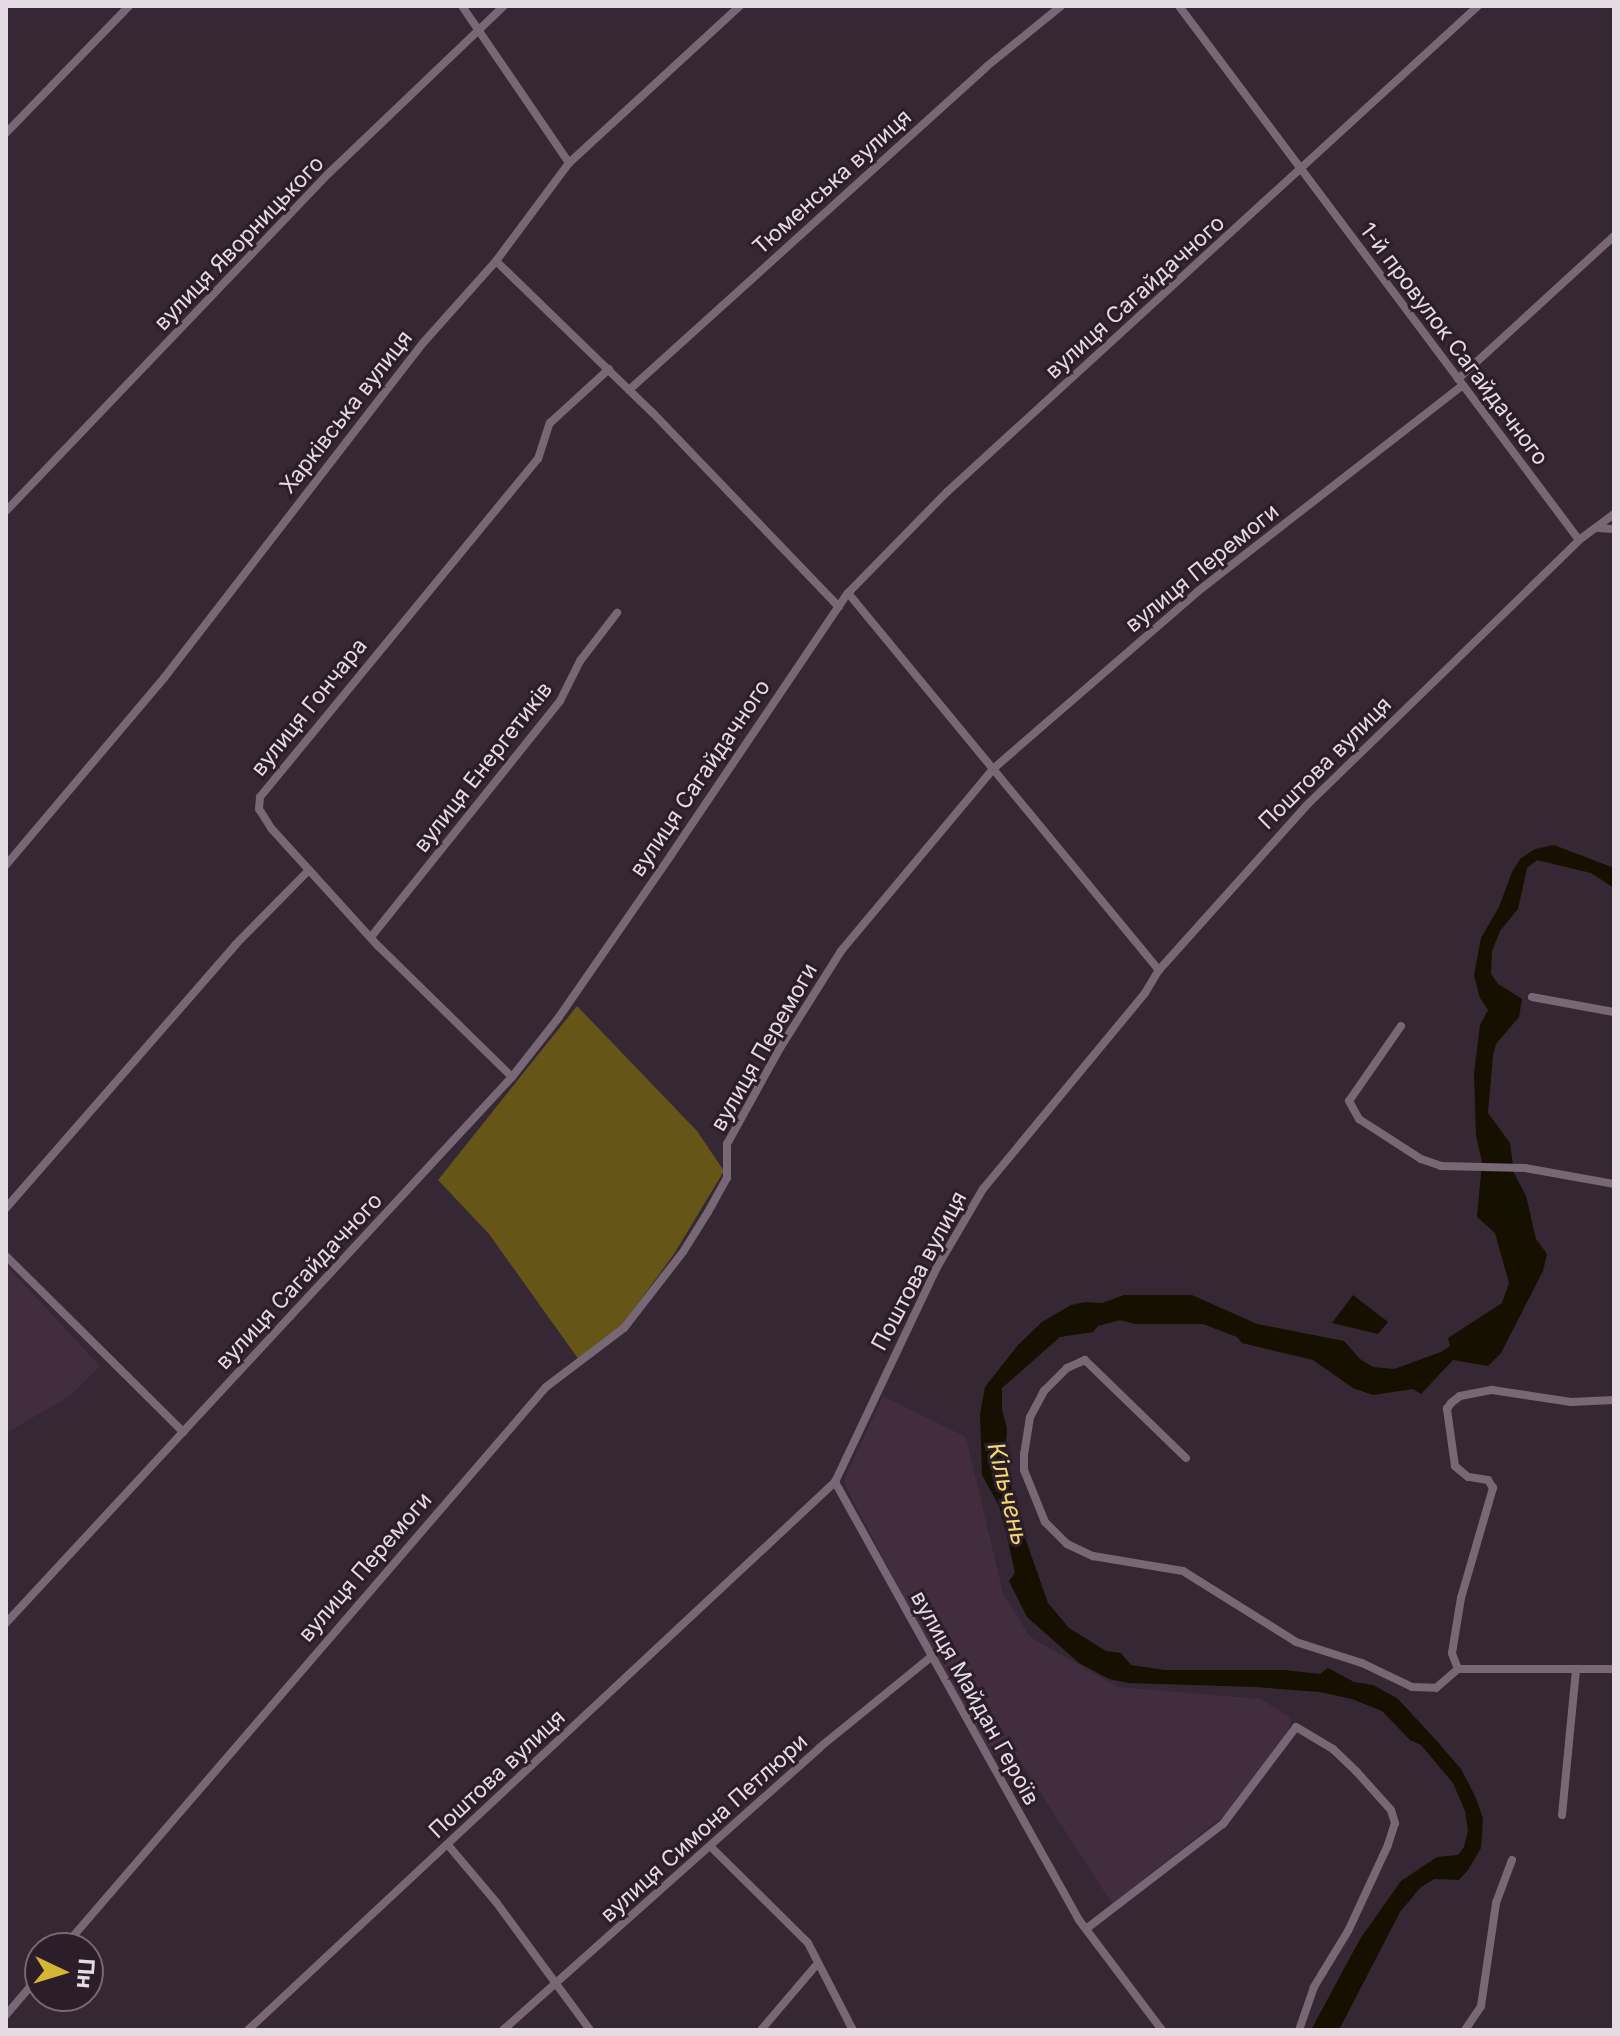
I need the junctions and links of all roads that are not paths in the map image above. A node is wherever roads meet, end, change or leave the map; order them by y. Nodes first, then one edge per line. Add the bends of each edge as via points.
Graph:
1 (129, 6) edge
2 (462, 6) edge
3 (504, 6) edge
4 (740, 6) edge
5 (1061, 6) edge
6 (1179, 6) edge
7 (1478, 6) edge
8 (478, 30) junction
9 (6, 133) edge
10 (569, 163) junction
11 (1303, 168) junction
12 (1614, 236) edge
13 (496, 261) junction
14 (609, 369) junction
15 (1460, 383) junction
16 (629, 390) junction
17 (6, 511) edge
18 (1614, 514) edge
19 (1598, 528) junction
20 (1614, 529) edge
21 (1579, 540) junction
22 (848, 593) junction
23 (839, 607) junction
24 (617, 613) dead end
25 (993, 769) junction
26 (6, 865) edge
27 (309, 870) junction
28 (371, 937) junction
29 (1159, 970) junction
30 (1532, 997) dead end
31 (1614, 1012) edge
32 (1401, 1026) dead end
33 (512, 1077) junction
34 (1614, 1184) edge
35 (6, 1208) edge
36 (6, 1256) edge
37 (1614, 1400) edge
38 (183, 1432) junction
39 (1186, 1458) dead end
40 (835, 1482) junction
41 (6, 1623) edge
42 (931, 1657) junction
43 (1458, 1669) junction
44 (1576, 1669) junction
45 (1614, 1669) edge
46 (1562, 1815) dead end
47 (448, 1845) junction
48 (711, 1847) junction
49 (1512, 1860) dead end
50 (1086, 1929) junction
51 (77, 1932) edge
52 (818, 1963) junction
53 (557, 1983) junction
54 (24, 1994) edge
55 (6, 2015) edge
56 (1468, 2029) edge
57 (248, 2030) edge
58 (503, 2030) edge
59 (590, 2030) edge
60 (761, 2030) edge
61 (853, 2030) edge
62 (1162, 2030) edge
63 (1299, 2030) edge

1 - 9 street
2 - 8 street
3 - 8 street, вулиця Яворницького
4 - 10 street, Харківська вулиця
5 - 16 street, Тюменська вулиця via 986,67
6 - 11 street, 1-й провулок Сагайдачного
7 - 11 street, вулиця Сагайдачного
8 - 10 street
8 - 17 street, вулиця Яворницького via 328,174
10 - 13 street, Харківська вулиця
11 - 15 street, 1-й провулок Сагайдачного
11 - 22 street, вулиця Сагайдачного via 947,492
12 - 15 street, вулиця Перемоги
13 - 14 street
13 - 26 street, Харківська вулиця via 423,343 164,678
14 - 16 street
14 - 27 street, вулиця Гончара via 550,423 538,459 260,797 263,819
15 - 21 street, 1-й провулок Сагайдачного
15 - 25 street, вулиця Перемоги via 1197,592
16 - 23 street
18 - 19 street, Поштова вулиця
19 - 20 street
19 - 21 street, Поштова вулиця
21 - 29 street, Поштова вулиця via 1309,803
22 - 23 street, вулиця Сагайдачного
22 - 25 street
23 - 33 street, вулиця Сагайдачного
24 - 28 street, вулиця Енергетиків via 580,661 560,701
25 - 29 street
25 - 51 street, вулиця Перемоги via 833,964 727,1144 727,1178 708,1212 624,1328 546,1387
27 - 28 street, вулиця Гончара
27 - 35 street via 215,966
28 - 33 street, вулиця Гончара
29 - 40 street, Поштова вулиця via 983,1189 936,1269
30 - 31 street
32 - 34 street via 1349,1101 1351,1110 1421,1159 1441,1166 1525,1168
33 - 38 street, вулиця Сагайдачного
36 - 38 street
37 - 43 street via 1571,1402 1492,1390 1460,1396 1447,1409 1455,1466 1468,1477 1488,1480 1493,1488 1461,1598 1452,1653
38 - 41 street, вулиця Сагайдачного
39 - 43 street via 1085,1360 1067,1368 1044,1391 1030,1417 1024,1470 1045,1522 1067,1544 1093,1556 1183,1571 1296,1642 1362,1663 1412,1687 1436,1688
40 - 42 street, вулиця Майдан Героїв
40 - 47 street, Поштова вулиця
42 - 48 street, вулиця Симона Петлюри via 819,1748
42 - 50 street, вулиця Майдан Героїв
43 - 44 street
44 - 45 street
44 - 46 street
47 - 53 street
47 - 57 street, Поштова вулиця
48 - 52 street via 808,1943
48 - 53 street, вулиця Симона Петлюри
49 - 56 street via 1496,1903 1481,2006
50 - 62 street, вулиця Майдан Героїв
50 - 63 street via 1223,1824 1296,1727 1333,1749 1356,1771 1391,1810 1395,1823 1348,1931 1314,1987
52 - 60 street
52 - 61 street
53 - 58 street, вулиця Симона Петлюри
53 - 59 street
54 - 55 street

